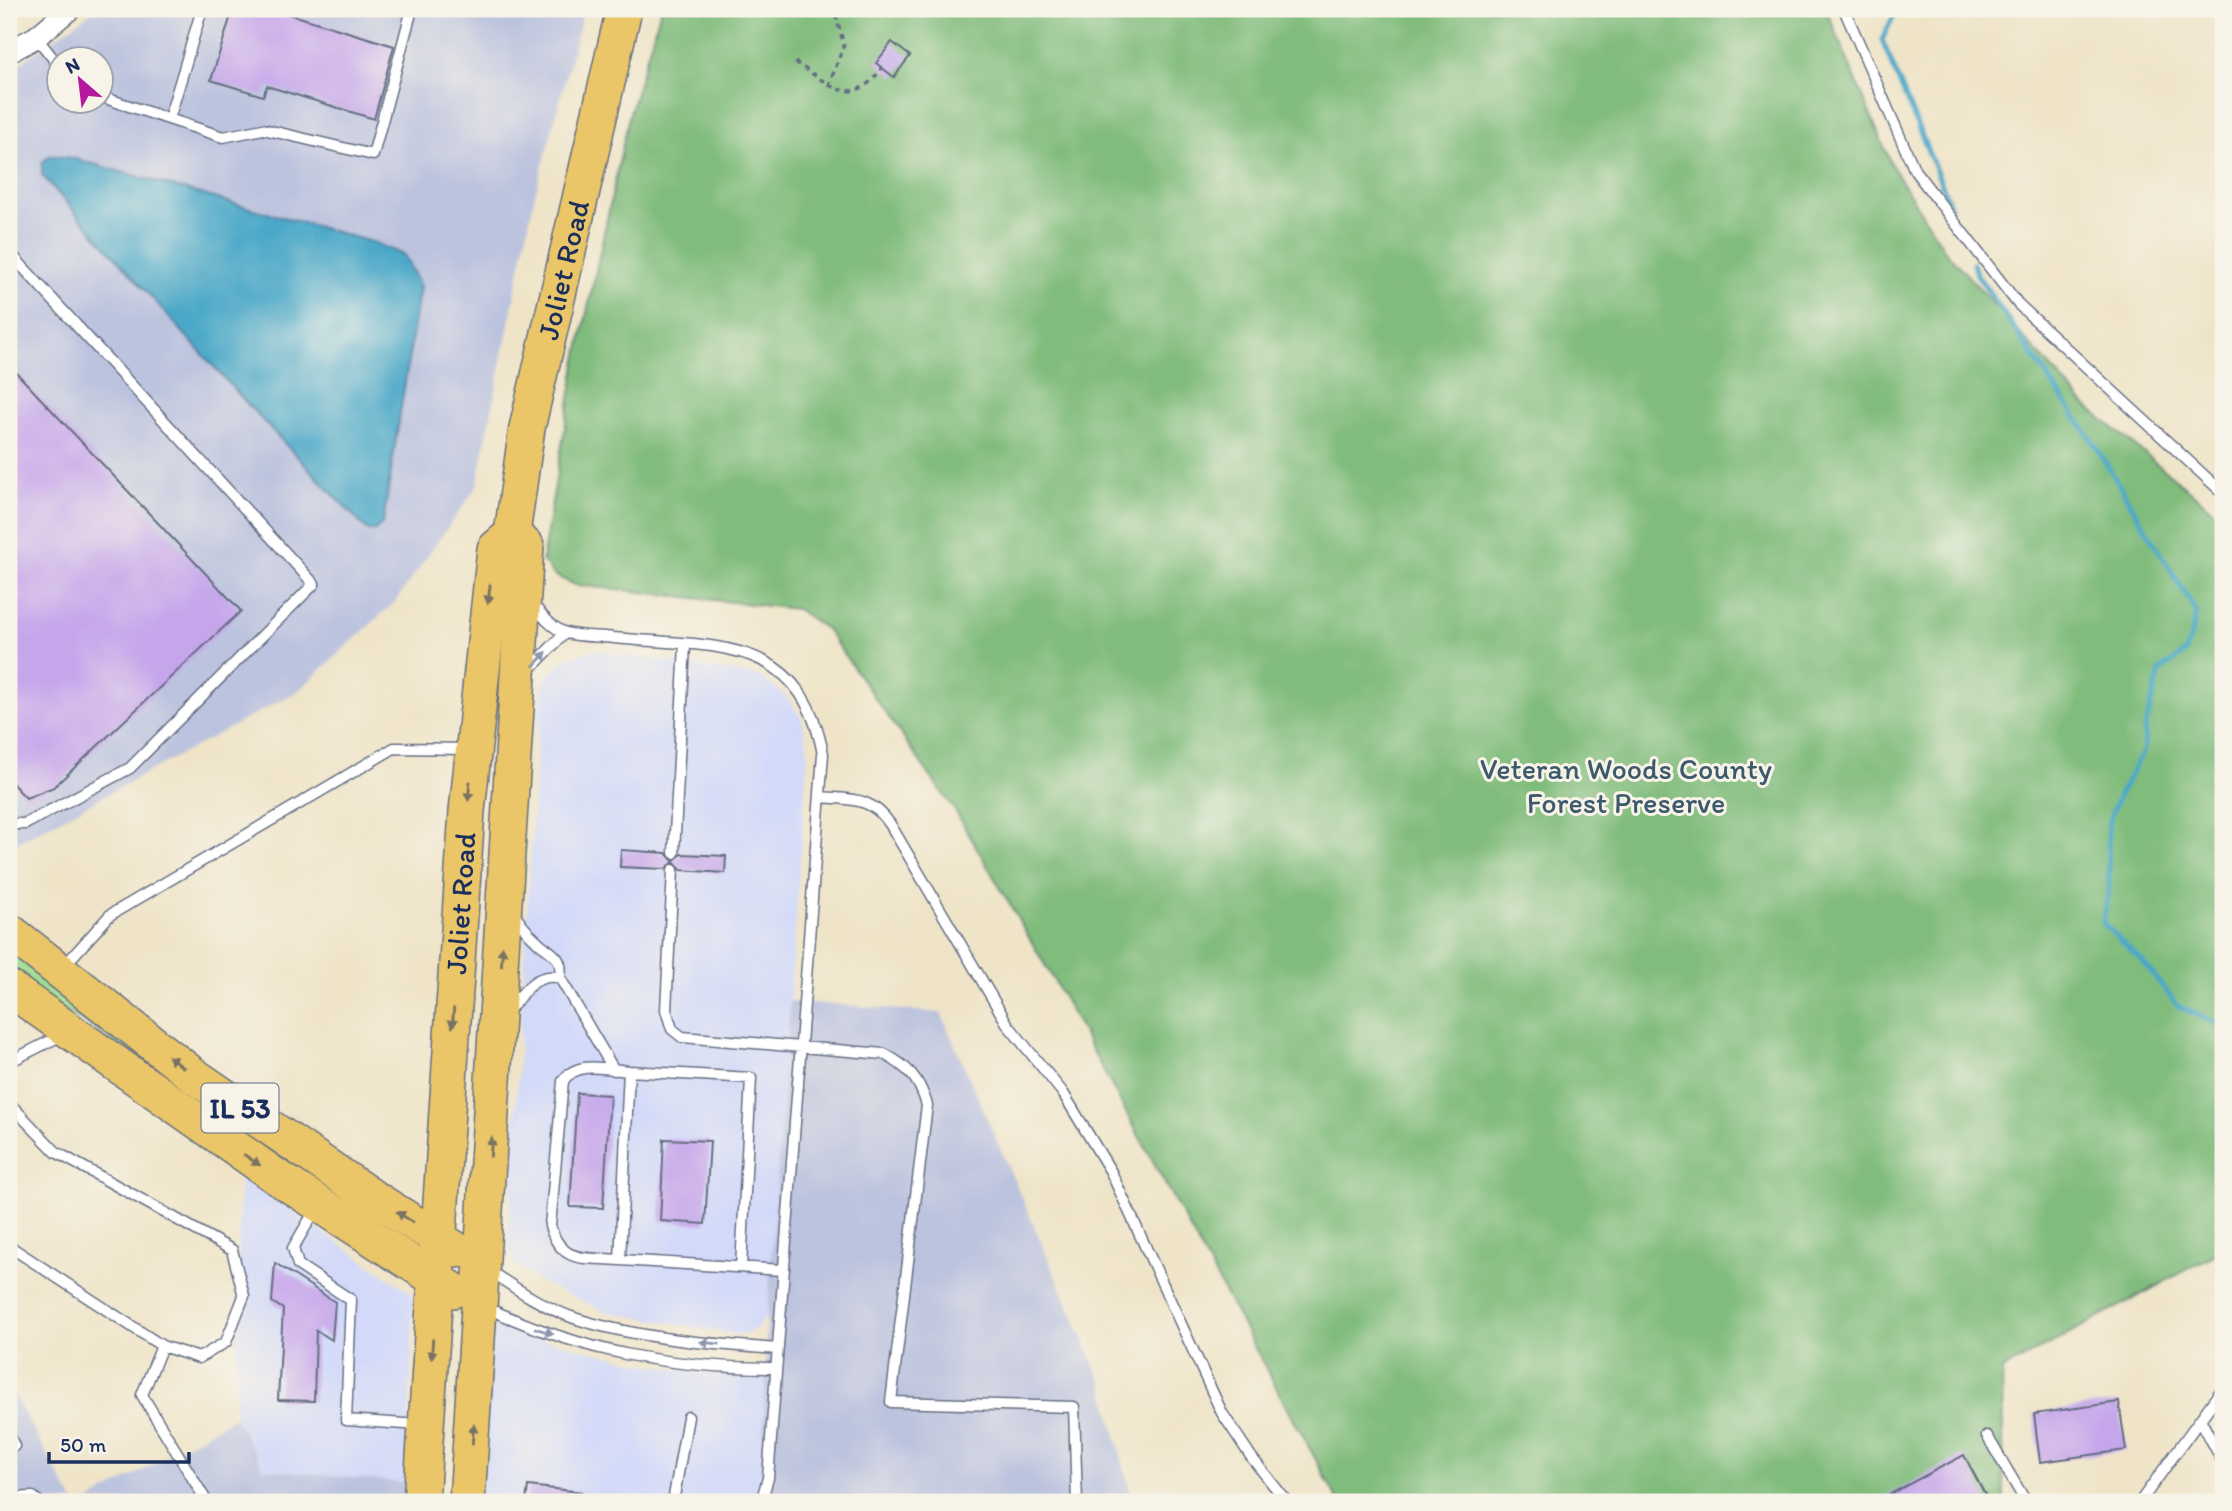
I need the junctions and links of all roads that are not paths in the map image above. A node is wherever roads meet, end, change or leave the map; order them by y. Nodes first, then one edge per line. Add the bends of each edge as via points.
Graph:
1 (70, 9) edge
2 (202, 9) edge
3 (412, 9) edge
4 (624, 9) edge
5 (1844, 9) edge
6 (36, 37) junction
7 (46, 50) edge
8 (9, 52) edge
9 (116, 102) edge
10 (169, 119) junction
11 (9, 252) edge
12 (2223, 493) edge
13 (512, 534) junction
14 (522, 593) junction
15 (565, 633) junction
16 (685, 645) junction
17 (515, 686) junction
18 (472, 749) junction
19 (820, 797) junction
20 (9, 824) edge
21 (674, 853) dead end
22 (673, 870) dead end
23 (505, 898) junction
24 (9, 931) edge
25 (58, 972) junction
26 (560, 978) junction
27 (9, 988) edge
28 (499, 1024) junction
29 (68, 1031) junction
30 (801, 1048) junction
31 (9, 1062) edge
32 (614, 1070) junction
33 (629, 1071) junction
34 (9, 1103) edge
35 (319, 1205) junction
36 (439, 1238) junction
37 (9, 1246) edge
38 (620, 1260) junction
39 (483, 1267) junction
40 (741, 1267) junction
41 (784, 1270) junction
42 (437, 1281) junction
43 (481, 1305) junction
44 (162, 1346) junction
45 (778, 1349) junction
46 (776, 1368) junction
47 (2223, 1388) edge
48 (688, 1417) dead end
49 (2201, 1422) junction
50 (427, 1426) junction
51 (9, 1435) edge
52 (1987, 1436) dead end
53 (9, 1448) edge
54 (2223, 1462) edge
55 (9, 1498) edge
56 (39, 1502) edge
57 (207, 1502) edge
58 (421, 1502) edge
59 (467, 1502) edge
60 (673, 1502) edge
61 (761, 1502) edge
62 (1077, 1502) edge
63 (1287, 1502) edge
64 (2026, 1502) edge
65 (2140, 1502) edge

1 - 6 street
2 - 10 lane
3 - 10 lane via 373,155 263,129 223,137
4 - 13 main road, Joliet Road via 527,428
5 - 12 lane via 1915,171 2018,304
6 - 7 lane
6 - 8 street
9 - 10 lane
11 - 20 lane via 314,584 130,768 25,824
13 - 14 main road, Joliet Road via 526,546
13 -> 18 main road, Joliet Road via 495,549
14 - 15 lane
14 - 17 main road, Joliet Road
15 - 16 lane
17 -> 15 lane
16 - 19 lane via 744,650 775,666 800,690 817,720 824,754
16 - 21 lane
17 - 23 main road, Joliet Road
18 - 25 lane via 394,748 110,915
18 -> 36 main road, Joliet Road
19 - 30 lane
19 - 63 lane via 866,801 880,809 890,824 1008,1025 1063,1093 1111,1172 1222,1413
22 - 30 lane via 666,1010 672,1028 682,1037
23 - 26 lane via 536,941 558,957
28 -> 23 main road, Joliet Road
24 - 25 main road, IL 53
36 -> 25 main road, IL 53 via 247,1112
26 - 28 lane via 550,975 531,983
26 - 32 lane
27 - 29 main road, IL 53
39 -> 28 main road, Joliet Road
29 - 31 lane
29 -> 35 main road, IL 53
30 - 41 lane
30 - 62 lane via 884,1054 908,1067 921,1084 926,1105 891,1402 1074,1407
32 - 33 lane
32 - 38 lane via 580,1067 563,1081 550,1226 559,1247 569,1256
33 - 38 lane
33 - 40 lane via 751,1078
34 - 44 lane via 56,1152 232,1250 244,1296 226,1342 199,1357
35 - 42 main road, IL 53
35 - 50 lane via 293,1248 298,1265 351,1300 346,1420
36 - 39 main road, IL 53
36 - 42 main road, Joliet Road
37 - 44 lane
38 - 40 lane
39 - 43 main road, Joliet Road
45 -> 39 lane via 671,1339 575,1318
40 - 41 lane
41 - 45 lane
42 - 43 main road, IL 53
42 -> 50 main road, Joliet Road
43 -> 46 lane via 521,1324 645,1361
59 -> 43 main road, Joliet Road
44 - 57 lane via 142,1395
45 - 46 lane
46 - 61 lane via 768,1478
47 - 49 lane
48 - 60 lane
49 - 54 lane
49 - 65 lane
50 - 58 main road, Joliet Road
51 - 53 lane via 14,1446
52 - 64 lane
55 - 56 lane via 33,1497

